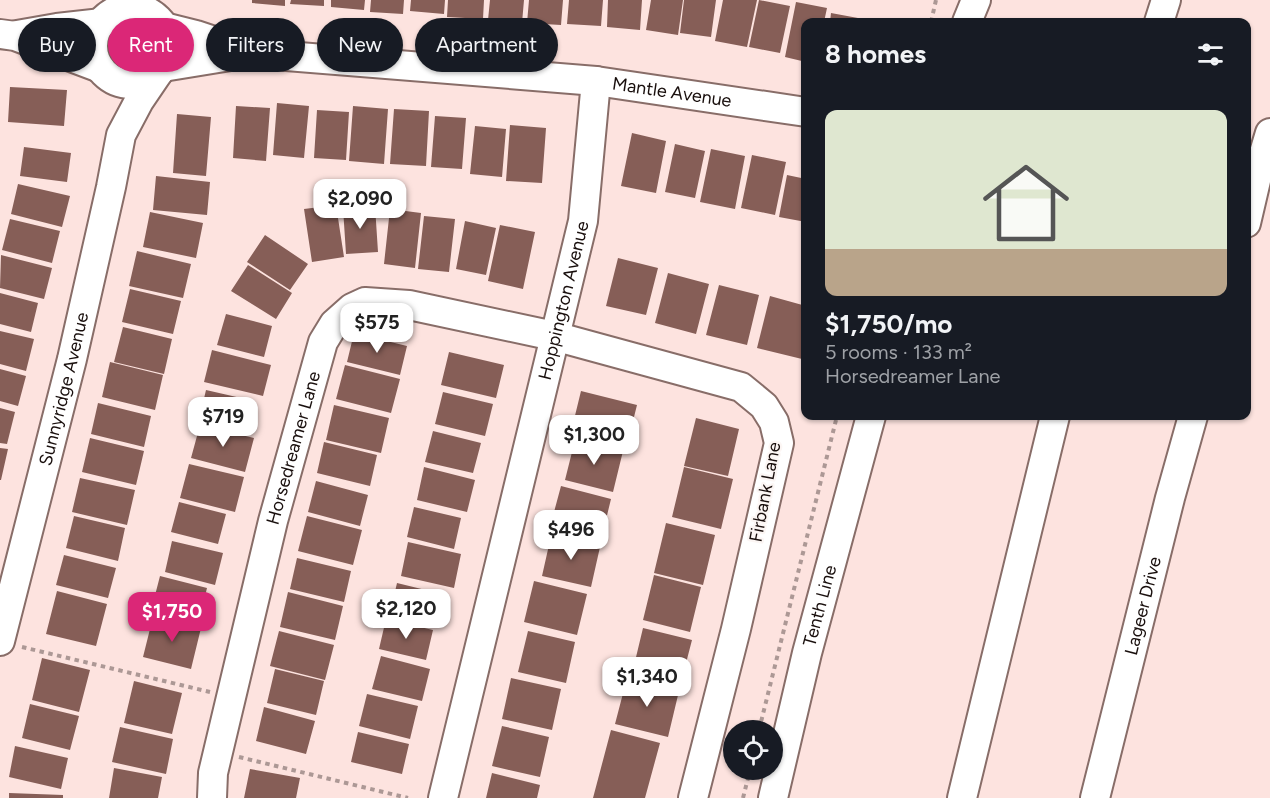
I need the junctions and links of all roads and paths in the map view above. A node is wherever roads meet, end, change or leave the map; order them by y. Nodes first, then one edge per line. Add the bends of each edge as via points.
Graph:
1 (936, 0) edge
2 (976, 0) edge
3 (1166, 0) edge
4 (111, 12) edge
5 (157, 15) edge
6 (932, 18) edge
7 (969, 18) edge
8 (975, 18) edge
9 (1160, 18) edge
10 (8, 35) edge
11 (206, 38) edge
12 (305, 58) edge
13 (102, 71) junction
14 (158, 72) edge
15 (159, 72) edge
16 (596, 81) junction
17 (801, 111) edge
18 (1270, 133) edge
19 (121, 135) junction
20 (1253, 212) edge
21 (554, 336) junction
22 (836, 420) edge
23 (870, 420) edge
24 (1054, 420) edge
25 (1192, 420) edge
26 (5, 601) edge
27 (10, 644) edge
28 (231, 697) junction
29 (761, 720) edge
30 (218, 752) junction
31 (748, 780) edge
32 (212, 798) edge
33 (408, 798) edge
34 (443, 798) edge
35 (693, 798) edge
36 (743, 798) edge
37 (773, 798) edge
38 (962, 798) edge
39 (1095, 798) edge

1 - 6 path
2 - 7 street
2 - 8 street
3 - 9 street
4 - 5 street via 135,9
4 - 10 street via 57,28
4 - 13 street via 96,33 93,45
5 - 11 street, Mantle Avenue
10 - 13 street
12 - 16 street, Mantle Avenue
13 - 14 street via 126,84 148,80
13 - 19 street, Sunnyridge Avenue via 117,104
15 - 19 street, Sunnyridge Avenue
16 - 17 street, Mantle Avenue
16 - 21 street, Hoppington Avenue via 583,221
18 - 20 street via 1257,176
19 - 26 street, Sunnyridge Avenue via 72,359
21 - 28 street, Horsedreamer Lane via 409,305 365,302 334,324 323,342 273,521
21 - 34 street, Hoppington Avenue
21 - 35 street, Firbank Lane via 741,387 764,406 774,422 779,443
22 - 29 path
23 - 37 street, Tenth Line via 807,653
24 - 38 street
25 - 39 street, Lageer Drive
26 - 27 street, Sunnyridge Avenue
27 - 28 path
28 - 30 street, Horsedreamer Lane
30 - 32 street, Horsedreamer Lane
30 - 33 path
31 - 36 path

